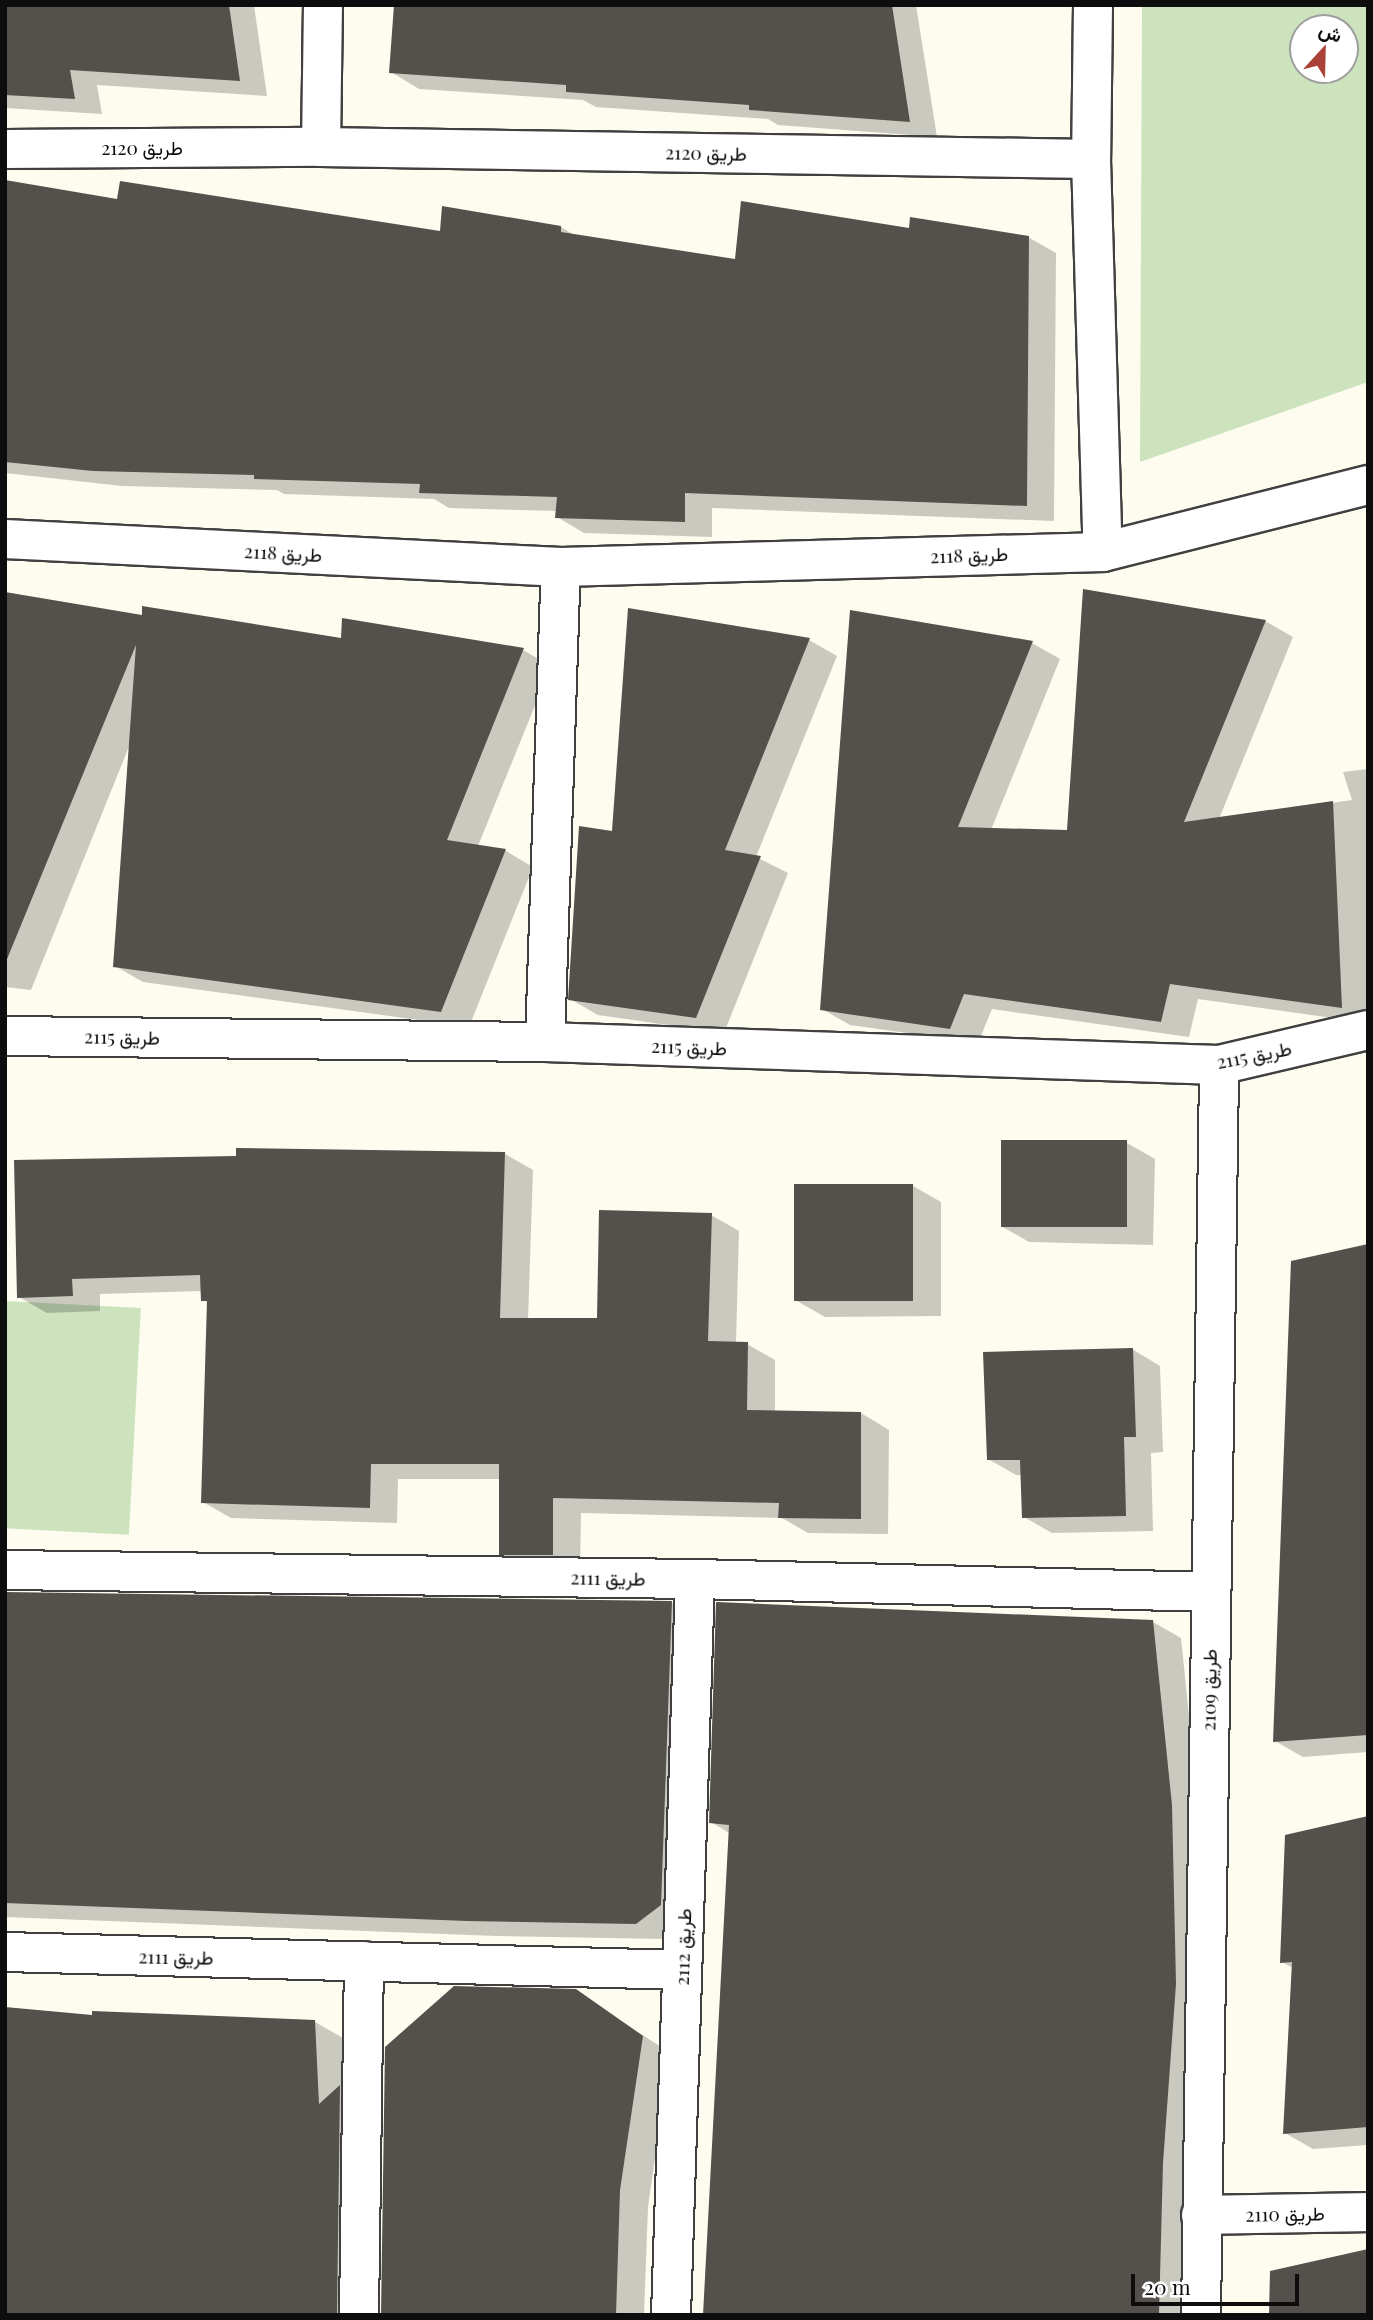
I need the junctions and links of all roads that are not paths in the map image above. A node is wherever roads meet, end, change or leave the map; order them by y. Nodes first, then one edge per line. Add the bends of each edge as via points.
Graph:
1 (323, 5) edge
2 (1093, 5) edge
3 (321, 147) junction
4 (5, 149) edge
5 (1091, 159) junction
6 (1368, 485) edge
7 (5, 539) edge
8 (1103, 552) junction
9 (561, 567) junction
10 (1368, 1030) edge
11 (5, 1036) edge
12 (545, 1042) junction
13 (1219, 1065) junction
14 (5, 1570) edge
15 (695, 1579) junction
16 (1211, 1592) junction
17 (5, 1952) edge
18 (364, 1962) junction
19 (682, 1970) junction
20 (1368, 2212) edge
21 (1201, 2215) junction
22 (359, 2315) edge
23 (671, 2315) edge
24 (1201, 2315) edge

1 - 3 street
2 - 5 street
3 - 4 street, طريق 2120
3 - 5 street, طريق 2120
5 - 8 street
6 - 8 street, طريق 2118
7 - 9 street, طريق 2118
8 - 9 street, طريق 2118
9 - 12 street
10 - 13 street, طريق 2115
11 - 12 street, طريق 2115
12 - 13 street, طريق 2115
13 - 16 street, طريق 2109
14 - 15 street, طريق 2111
15 - 16 street, طريق 2111
15 - 19 street, طريق 2112
16 - 21 street, طريق 2109
17 - 18 street, طريق 2111
18 - 19 street, طريق 2111
18 - 22 street
19 - 23 street, طريق 2112
20 - 21 street, طريق 2110
21 - 24 street, طريق 2109

